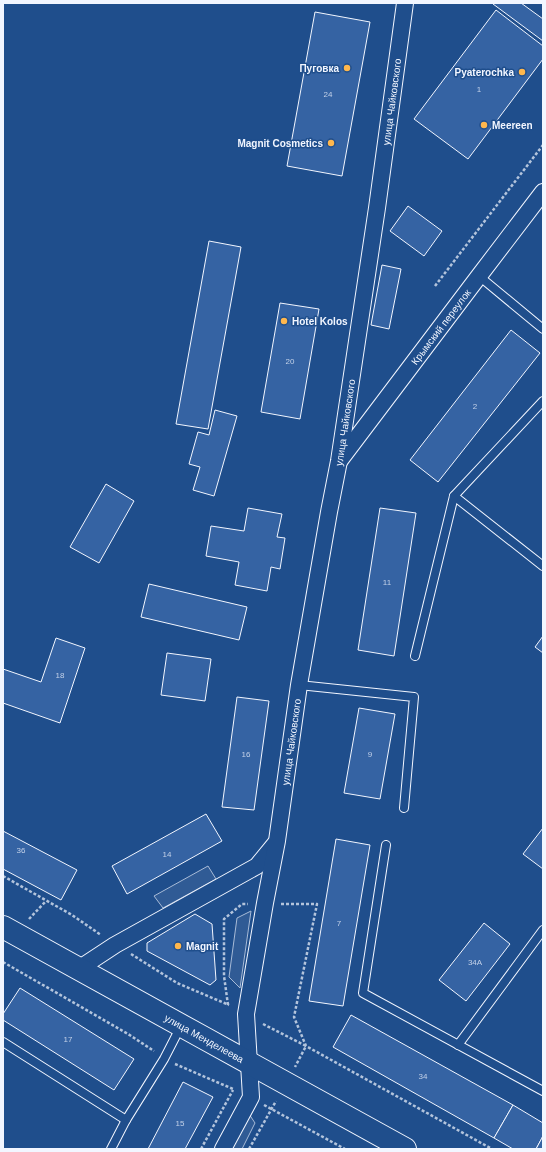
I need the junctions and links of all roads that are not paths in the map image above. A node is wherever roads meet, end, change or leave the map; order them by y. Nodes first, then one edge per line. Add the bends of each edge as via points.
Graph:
1 (405, 3) edge
2 (543, 192) edge
3 (479, 276) junction
4 (543, 329) edge
5 (543, 401) edge
6 (339, 461) junction
7 (454, 496) junction
8 (543, 566) edge
9 (415, 656) dead end
10 (299, 685) junction
11 (404, 808) dead end
12 (277, 841) junction
13 (386, 845) dead end
14 (3, 927) edge
15 (543, 930) edge
16 (80, 968) junction
17 (182, 1025) junction
18 (3, 1042) edge
19 (458, 1045) junction
20 (250, 1063) junction
21 (543, 1091) edge
22 (126, 1120) junction
23 (111, 1149) edge
24 (222, 1149) edge
25 (405, 1149) edge

1 - 6 street, улица Чайковского
2 - 3 street, Крымский переулок
3 - 4 lane
3 - 6 street, Крымский переулок
5 - 7 lane
6 - 10 street, улица Чайковского
7 - 8 lane
7 - 9 lane
10 - 11 lane via 414,697
10 - 12 street, улица Чайковского
12 - 16 street via 257,866 115,945
12 - 20 street, улица Чайковского via 246,1014
13 - 19 lane via 363,993
14 - 16 main road, улица Менделеева
15 - 19 lane
16 - 17 main road, улица Менделеева
17 - 20 main road, улица Менделеева
17 - 22 lane
18 - 22 lane
19 - 21 lane
20 - 24 street, улица Чайковского via 251,1097
20 - 25 main road, улица Менделеева
22 - 23 lane

